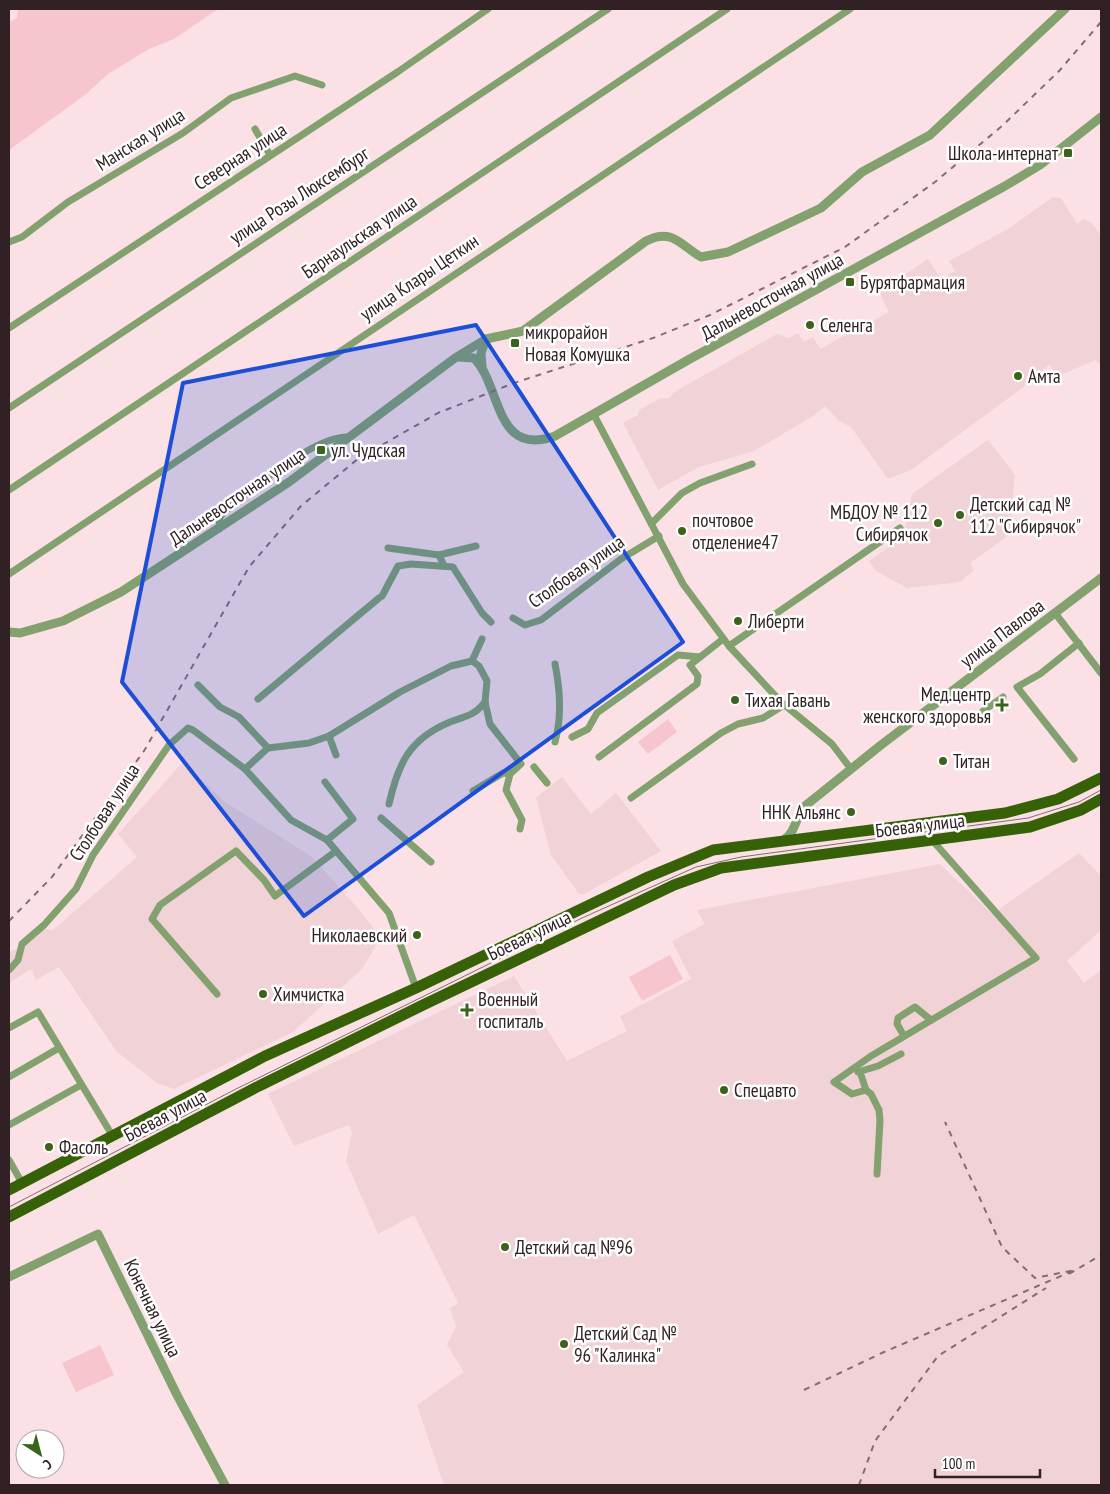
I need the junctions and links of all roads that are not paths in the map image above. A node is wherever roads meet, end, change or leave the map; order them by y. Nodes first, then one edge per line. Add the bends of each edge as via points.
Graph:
1 (488, 9) edge
2 (608, 9) edge
3 (727, 9) edge
4 (850, 9) edge
5 (1065, 9) edge
6 (322, 85) dead end
7 (1101, 117) edge
8 (255, 130) dead end
9 (270, 156) junction
10 (9, 242) edge
11 (9, 328) edge
12 (486, 339) junction
13 (455, 358) junction
14 (482, 366) junction
15 (9, 408) edge
16 (594, 416) junction
17 (350, 437) junction
18 (752, 464) dead end
19 (9, 490) edge
20 (652, 523) junction
21 (900, 528) dead end
22 (219, 529) junction
23 (659, 536) junction
24 (476, 546) dead end
25 (388, 548) dead end
26 (439, 555) junction
27 (444, 566) junction
28 (9, 574) edge
29 (1101, 578) edge
30 (1055, 613) junction
31 (513, 618) dead end
32 (492, 622) dead end
33 (9, 632) edge
34 (723, 639) junction
35 (482, 640) dead end
36 (1079, 643) junction
37 (729, 646) junction
38 (700, 657) junction
39 (472, 661) junction
40 (555, 664) dead end
41 (1101, 673) edge
42 (198, 685) dead end
43 (1003, 697) dead end
44 (258, 699) dead end
45 (485, 702) junction
46 (784, 704) junction
47 (983, 711) dead end
48 (329, 736) junction
49 (572, 737) dead end
50 (554, 742) dead end
51 (268, 748) junction
52 (336, 755) dead end
53 (599, 757) dead end
54 (1074, 759) dead end
55 (534, 766) dead end
56 (246, 769) junction
57 (851, 769) junction
58 (510, 774) junction
59 (1101, 778) edge
60 (325, 782) dead end
61 (546, 782) dead end
62 (473, 791) dead end
63 (631, 798) dead end
64 (1101, 799) edge
65 (389, 804) dead end
66 (805, 806) junction
67 (381, 818) dead end
68 (520, 829) dead end
69 (811, 837) junction
70 (327, 840) junction
71 (784, 840) junction
72 (933, 840) junction
73 (336, 850) junction
74 (431, 862) dead end
75 (9, 970) edge
76 (416, 988) junction
77 (217, 994) dead end
78 (423, 1005) junction
79 (932, 1020) junction
80 (9, 1028) edge
81 (904, 1036) junction
82 (58, 1048) junction
83 (901, 1054) dead end
84 (850, 1070) junction
85 (860, 1072) junction
86 (9, 1077) edge
87 (81, 1085) junction
88 (866, 1090) junction
89 (9, 1125) edge
90 (112, 1135) junction
91 (9, 1160) edge
92 (877, 1174) dead end
93 (22, 1183) junction
94 (9, 1190) edge
95 (9, 1217) edge
96 (9, 1277) edge
97 (225, 1485) edge

1 - 9 street, Северная улица
2 - 15 street, улица Розы Люксембург
3 - 19 street, Барнаульская улица
4 - 28 street, улица Клары Цеткин
5 - 12 street, Дальневосточная улица via 930,135 862,172 821,208 728,252 701,257 669,236 659,235 646,241 523,331
6 - 10 street, Манская улица via 295,76 231,98 183,133 68,202 22,237
7 - 16 street, Дальневосточная улица via 1040,165 1005,186 688,360
8 - 9 street
9 - 11 street, Северная улица
12 - 13 street, Дальневосточная улица
12 - 14 street, Дальневосточная улица via 481,353
13 - 14 street via 474,358
13 - 17 street, Дальневосточная улица
14 - 16 street, Дальневосточная улица via 505,422 523,438 543,441
16 - 20 street
17 - 22 street, Дальневосточная улица
17 - 22 street via 334,438 303,454 231,504 220,517
18 - 20 street via 682,493
20 - 23 street
21 - 37 street
22 - 33 street, Дальневосточная улица via 121,592 63,621 20,633
23 - 31 street, Столбовая улица via 621,559 541,620 526,625
23 - 34 street via 683,584
24 - 26 street
25 - 26 street
26 - 27 street
27 - 32 street via 452,566 482,613
27 - 44 street via 398,566 380,597
29 - 30 street, улица Павлова
30 - 36 street
30 - 57 street, улица Павлова
34 - 37 street
34 - 38 street
35 - 39 street
36 - 41 street
36 - 54 street via 1040,674 1017,687
37 - 46 street
38 - 49 street via 678,656 598,713 588,728
38 - 53 street via 690,665 698,676 697,684
39 - 45 street via 479,666 487,681
39 - 48 street via 450,666 400,692
40 - 50 street via 559,704 558,731
42 - 51 street via 220,708 239,717
43 - 47 street
45 - 58 street via 490,724 521,764
45 - 65 street via 476,713 448,723 409,750 396,773
46 - 57 street via 832,744
46 - 63 street via 763,718 738,724 721,733
48 - 51 street via 309,743
48 - 52 street
51 - 56 street
55 - 61 street
56 - 70 street, Столбовая улица via 291,820
56 - 75 street, Столбовая улица via 193,730 183,731 169,745 93,855 76,889 22,944 18,960
57 - 66 street, улица Павлова
58 - 62 street via 503,773
58 - 68 street via 506,790 522,820
59 - 69 main road, Боевая улица via 1058,799 1005,813
60 - 70 street via 353,819
64 - 72 main road, Боевая улица via 1081,810 1030,828
66 - 69 street via 797,821 798,827 800,833
66 - 71 street, улица Павлова via 796,818 791,834
67 - 74 street
69 - 71 main road, Боевая улица
70 - 73 street, Столбовая улица
71 - 76 main road, Боевая улица via 712,850
72 - 78 main road, Боевая улица via 721,868 699,875
72 - 79 street via 1036,958
73 - 76 street, Столбовая улица via 389,913
73 - 77 street via 275,896 236,851 160,905 152,919
76 - 78 main road, Столбовая улица
76 - 90 main road, Боевая улица via 265,1056
78 - 95 main road, Боевая улица via 259,1086
79 - 81 street
79 - 81 street via 916,1007 898,1018 897,1024
80 - 82 street via 38,1012
81 - 84 street
82 - 86 street
82 - 87 street
83 - 85 street
84 - 85 street
84 - 88 street via 834,1082 852,1094
85 - 88 street
87 - 89 street
87 - 90 street
88 - 92 street via 871,1094 880,1120
90 - 93 main road, Боевая улица
91 - 93 street
93 - 94 main road, Боевая улица
96 - 97 street, Конечная улица via 98,1234

